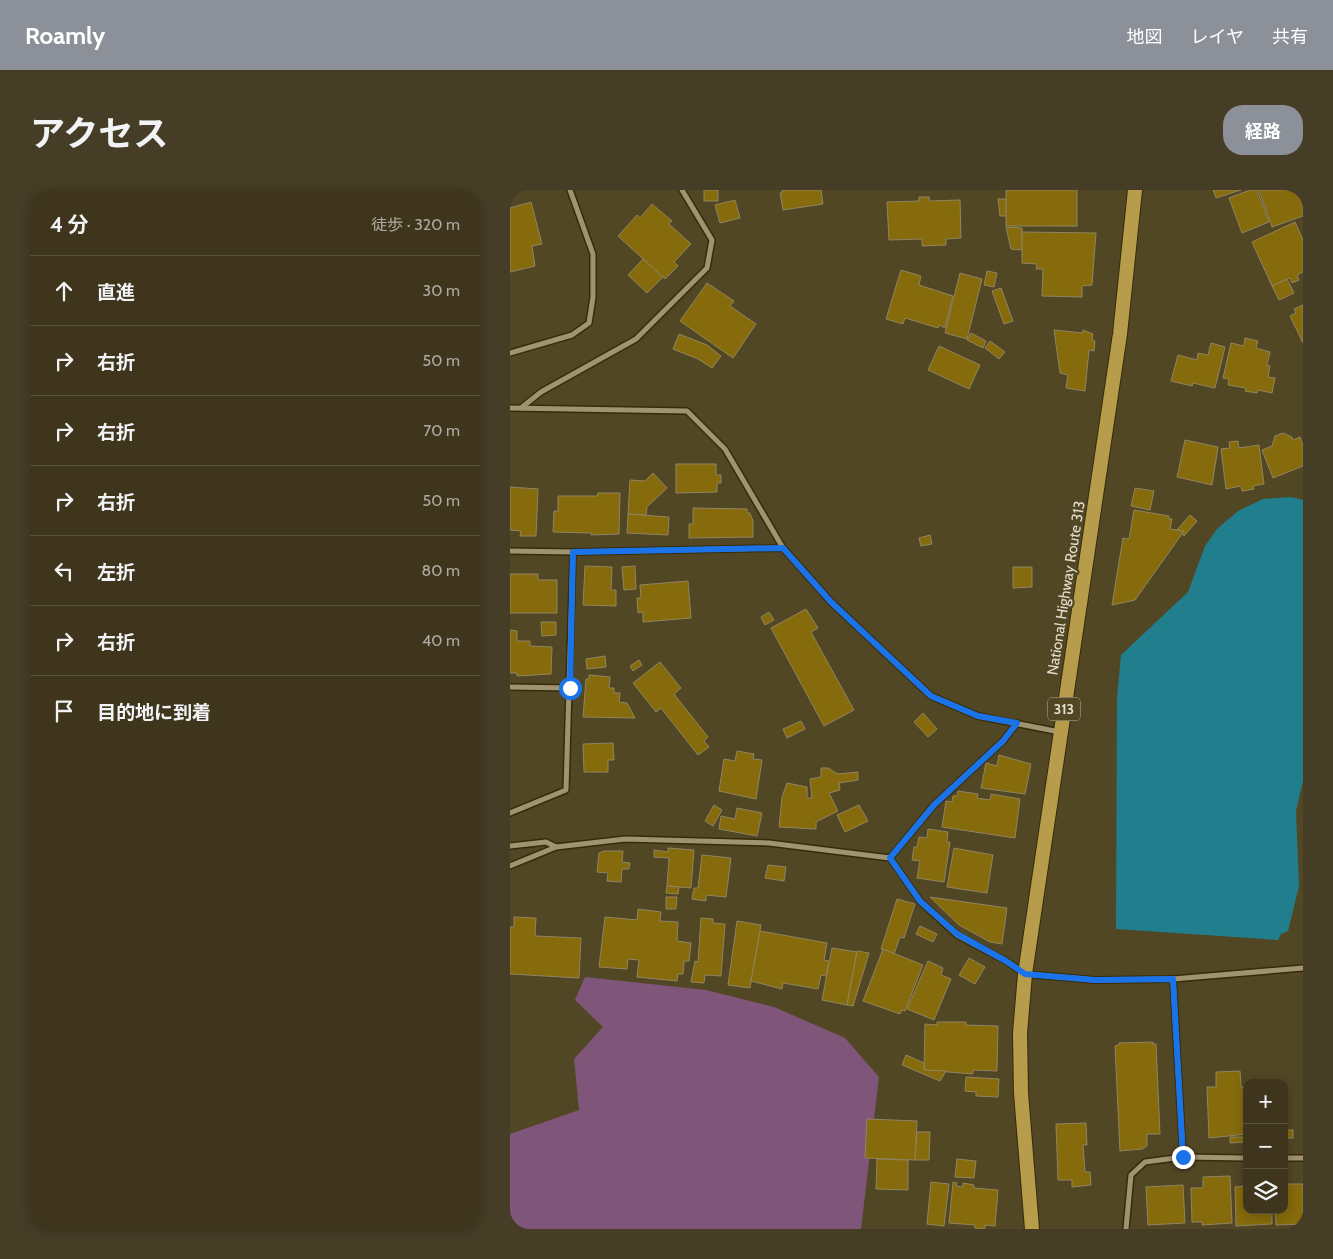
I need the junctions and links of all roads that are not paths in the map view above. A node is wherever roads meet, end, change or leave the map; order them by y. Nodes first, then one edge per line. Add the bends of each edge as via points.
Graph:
1 (570, 190) edge
2 (682, 190) edge
3 (1135, 190) edge
4 (510, 353) edge
5 (510, 408) edge
6 (521, 408) junction
7 (783, 548) junction
8 (510, 551) edge
9 (573, 552) junction
10 (510, 687) edge
11 (570, 688) junction
12 (1017, 723) junction
13 (1060, 733) junction
14 (510, 812) edge
15 (510, 846) edge
16 (556, 847) junction
17 (890, 858) junction
18 (510, 866) edge
19 (1303, 968) edge
20 (1025, 974) junction
21 (1173, 979) junction
22 (1183, 1157) junction
23 (1243, 1158) edge
24 (1288, 1158) edge
25 (1303, 1158) edge
26 (1032, 1229) edge
27 (1126, 1229) edge

1 - 4 street via 593,254 589,323 572,335
2 - 6 street via 712,240 707,268 636,339 541,392
3 - 13 highway, National Highway Route 313 / 313 via 1120,334
5 - 6 street
6 - 7 street via 687,411 725,449
7 - 9 street
7 - 12 street via 831,602 931,696 978,716
8 - 9 street
9 - 11 street
10 - 11 street
11 - 14 street via 566,790
12 - 13 street
12 - 17 street via 1003,741 934,805
13 - 20 highway, National Highway Route 313 / 313
15 - 16 street via 546,842
16 - 17 street via 626,839 759,843
16 - 18 street
17 - 20 street via 920,901 957,934
19 - 21 street
20 - 21 street via 1095,980
20 - 26 highway, National Highway Route 313 / 313 via 1020,1092
21 - 22 street
22 - 23 street
22 - 27 street via 1145,1162 1131,1175
24 - 25 street

